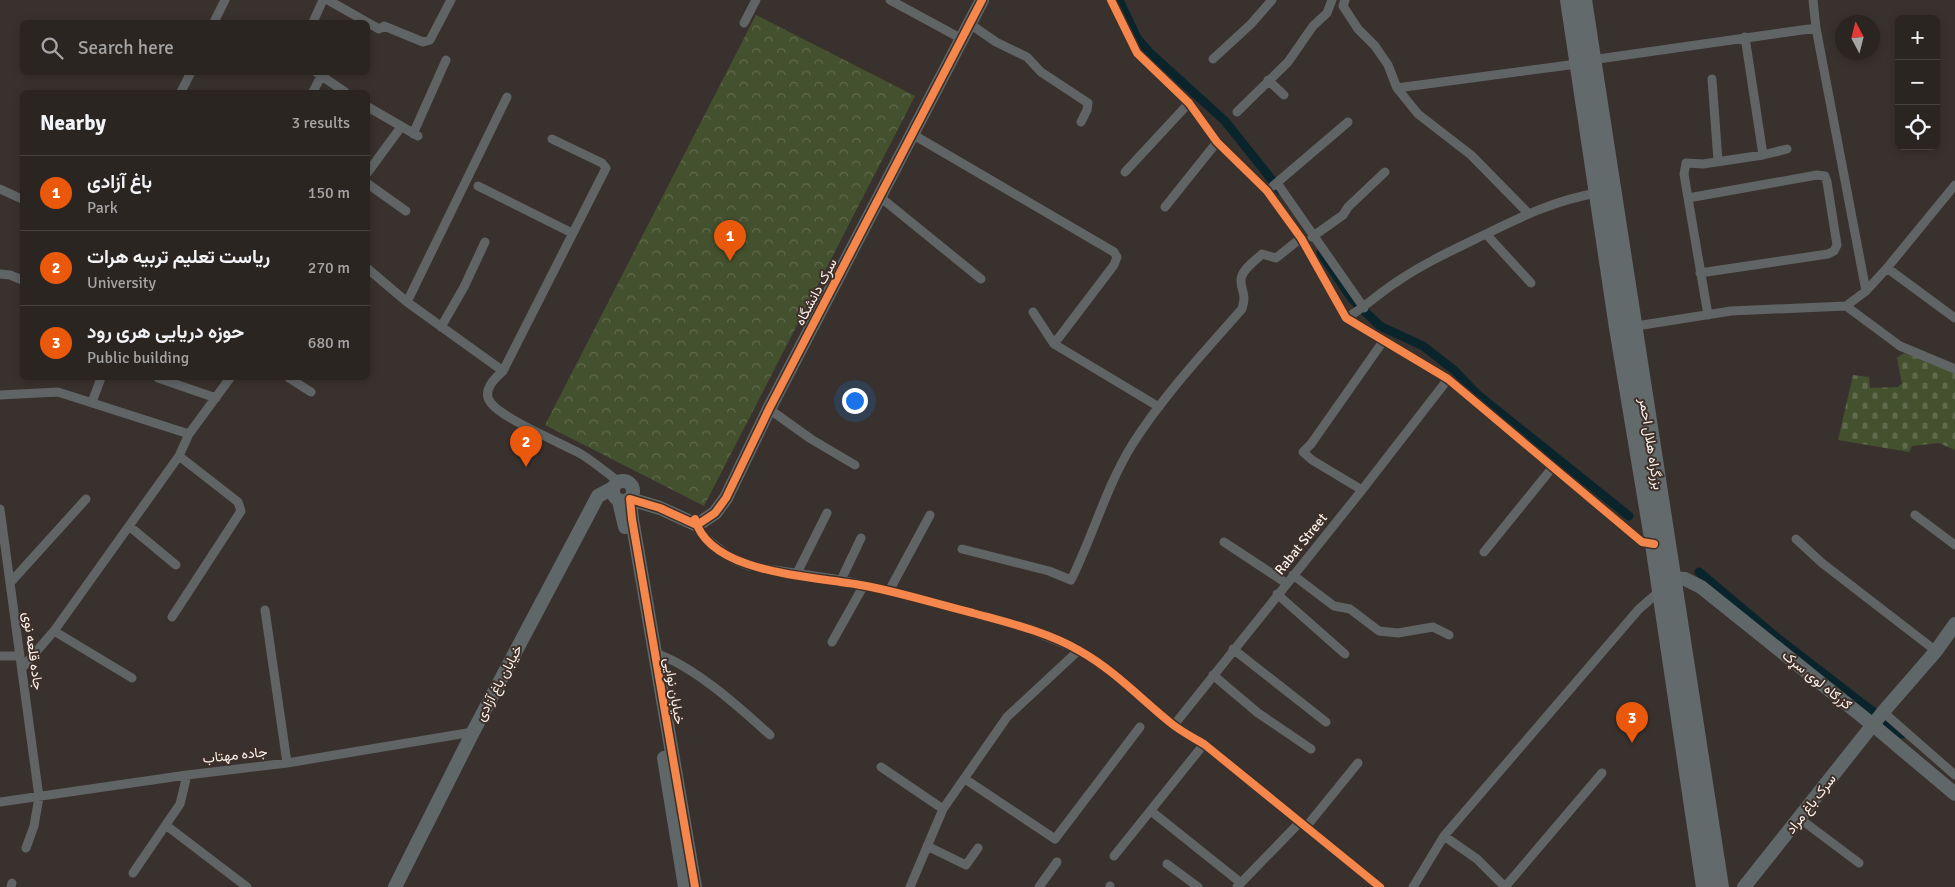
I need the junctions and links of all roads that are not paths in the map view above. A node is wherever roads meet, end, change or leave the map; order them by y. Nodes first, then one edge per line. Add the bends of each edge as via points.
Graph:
1 (225, 0) edge
2 (323, 0) edge
3 (328, 0) edge
4 (451, 0) edge
5 (756, 0) edge
6 (890, 0) edge
7 (982, 0) edge
8 (1111, 0) edge
9 (1272, 0) edge
10 (1332, 0) edge
11 (1345, 0) edge
12 (1568, 0) edge
13 (1583, 0) edge
14 (1813, 0) edge
15 (215, 20) edge
16 (314, 20) edge
17 (363, 20) edge
18 (744, 23) dead end
19 (370, 24) edge
20 (970, 24) junction
21 (1816, 28) junction
22 (1745, 37) junction
23 (962, 39) junction
24 (1213, 59) dead end
25 (446, 60) dead end
26 (1584, 62) junction
27 (189, 75) edge
28 (319, 75) edge
29 (320, 75) edge
30 (1712, 79) dead end
31 (1268, 80) junction
32 (1397, 88) junction
33 (182, 90) edge
34 (314, 90) edge
35 (342, 90) edge
36 (1284, 95) dead end
37 (507, 97) dead end
38 (1189, 103) junction
39 (370, 108) edge
40 (1237, 112) dead end
41 (1081, 122) dead end
42 (1348, 122) dead end
43 (402, 127) junction
44 (912, 134) junction
45 (552, 138) dead end
46 (1217, 142) junction
47 (1787, 149) dead end
48 (1763, 155) junction
49 (1718, 161) junction
50 (370, 169) edge
51 (1125, 172) dead end
52 (1385, 172) dead end
53 (1277, 183) junction
54 (370, 185) edge
55 (1955, 185) edge
56 (478, 186) dead end
57 (0, 189) edge
58 (1267, 191) junction
59 (1597, 193) junction
60 (880, 197) junction
61 (20, 198) edge
62 (1688, 198) junction
63 (1165, 207) dead end
64 (406, 211) dead end
65 (1528, 212) junction
66 (572, 233) junction
67 (1486, 234) junction
68 (1312, 237) junction
69 (1302, 238) junction
70 (485, 242) dead end
71 (1888, 268) junction
72 (370, 270) edge
73 (1700, 273) junction
74 (0, 274) edge
75 (20, 279) edge
76 (981, 279) dead end
77 (1531, 283) dead end
78 (1866, 291) junction
79 (407, 302) junction
80 (1846, 306) junction
81 (1364, 308) junction
82 (1033, 312) dead end
83 (1708, 315) junction
84 (1346, 318) junction
85 (1955, 318) edge
86 (441, 327) junction
87 (1625, 327) junction
88 (1384, 340) junction
89 (1054, 344) junction
90 (1955, 369) edge
91 (503, 371) junction
92 (1448, 379) junction
93 (100, 380) edge
94 (164, 380) edge
95 (229, 380) edge
96 (291, 380) edge
97 (311, 392) dead end
98 (0, 395) edge
99 (216, 398) junction
100 (92, 402) junction
101 (1159, 407) junction
102 (769, 409) junction
103 (189, 434) junction
104 (179, 456) junction
105 (855, 465) dead end
106 (1552, 468) junction
107 (616, 485) junction
108 (1362, 490) junction
109 (628, 497) junction
110 (86, 499) dead end
111 (660, 508) junction
112 (0, 509) edge
113 (827, 513) dead end
114 (930, 515) dead end
115 (1915, 515) dead end
116 (695, 521) junction
117 (129, 526) junction
118 (633, 530) junction
119 (861, 538) dead end
120 (1796, 539) dead end
121 (1224, 542) dead end
122 (1654, 544) junction
123 (1955, 545) edge
124 (962, 549) dead end
125 (1484, 552) dead end
126 (176, 565) dead end
127 (796, 575) junction
128 (1293, 575) junction
129 (840, 580) junction
130 (10, 583) junction
131 (1286, 583) junction
132 (1666, 584) junction
133 (864, 585) junction
134 (889, 591) junction
135 (1277, 594) junction
136 (264, 610) dead end
137 (172, 617) dead end
138 (54, 631) junction
139 (1953, 631) edge
140 (1449, 635) dead end
141 (832, 642) dead end
142 (1234, 649) junction
143 (1079, 650) junction
144 (1936, 651) junction
145 (655, 653) junction
146 (1345, 654) dead end
147 (0, 656) edge
148 (20, 656) junction
149 (22, 668) junction
150 (1213, 675) junction
151 (132, 678) dead end
152 (1878, 719) junction
153 (1326, 722) dead end
154 (1174, 725) junction
155 (1140, 727) dead end
156 (473, 732) junction
157 (770, 735) dead end
158 (1204, 744) junction
159 (1311, 749) dead end
160 (287, 763) junction
161 (1358, 763) dead end
162 (880, 767) dead end
163 (1602, 773) dead end
164 (187, 774) junction
165 (1955, 775) edge
166 (965, 779) junction
167 (1955, 794) edge
168 (39, 797) junction
169 (0, 802) edge
170 (942, 809) junction
171 (1151, 811) junction
172 (1799, 818) junction
173 (1303, 825) junction
174 (168, 826) junction
175 (1444, 836) junction
176 (928, 846) junction
177 (26, 848) dead end
178 (978, 848) dead end
179 (1114, 856) dead end
180 (1057, 862) dead end
181 (1858, 863) dead end
182 (1167, 864) dead end
183 (133, 873) dead end
184 (1239, 885) edge
185 (247, 887) edge
186 (395, 887) edge
187 (684, 887) edge
188 (695, 887) edge
189 (910, 887) edge
190 (1039, 887) edge
191 (1198, 887) edge
192 (1380, 887) edge
193 (1413, 887) edge
194 (1505, 887) edge
195 (1705, 887) edge
196 (1720, 887) edge
197 (1744, 887) edge

1 - 15 street
2 - 16 street
3 - 17 street
4 - 19 street via 430,40 423,42 384,26 379,29
5 - 18 street
6 - 23 street
7 - 20 street, سرک دانشگاه
8 - 38 street via 1137,53
9 - 24 street
10 - 31 street via 1327,13 1313,26 1288,62
11 - 32 street via 1343,6 1358,29 1376,46
12 - 26 highway, بزرگراه هلال احمر
13 - 26 highway, بزرگراه هلال احمر
14 - 21 street
20 - 23 street, سرک دانشگاه
20 - 41 street via 996,42 1027,57 1041,72 1088,103
21 - 22 street
21 - 78 street
22 - 26 street
22 - 48 street
23 - 44 street, سرک دانشگاه
25 - 43 street via 415,135
26 - 32 street
26 - 59 highway, بزرگراه هلال احمر
26 - 87 highway, بزرگراه هلال احمر
27 - 33 street
28 - 34 street
29 - 35 street
30 - 49 street
31 - 36 street
31 - 40 street
32 - 65 street via 1418,114 1471,155
37 - 79 street
38 - 46 street
38 - 51 street
39 - 43 street
42 - 53 street
43 - 50 street
44 - 60 street, سرک دانشگاه
44 - 89 street via 1114,252 1117,257 1114,265
45 - 66 street via 606,168
46 - 58 street
46 - 63 street
47 - 48 street
48 - 49 street
49 - 62 street via 1686,163 1684,174
52 - 68 street via 1348,206 1343,215
53 - 58 street
53 - 68 street
54 - 64 street
55 - 71 street
56 - 66 street
57 - 61 street
58 - 69 street
59 - 65 street
59 - 87 highway, بزرگراه هلال احمر
60 - 76 street
60 - 102 street, سرک دانشگاه
62 - 73 street
62 - 73 street via 1817,175 1825,176 1827,182 1837,245 1834,250 1828,254
65 - 67 street
66 - 91 street
67 - 77 street
67 - 81 street via 1438,256 1394,283
68 - 81 street
69 - 84 street
69 - 101 street via 1276,258 1262,254 1244,272 1241,280 1245,297 1242,308
70 - 86 street
71 - 78 street
71 - 85 street
72 - 79 street
73 - 83 street
74 - 75 street
78 - 80 street
79 - 86 street
80 - 83 street
80 - 90 street via 1900,346
81 - 84 street
82 - 89 street
83 - 87 street
84 - 88 street
86 - 91 street
87 - 122 highway, بزرگراه هلال احمر
87 - 132 highway, بزرگراه هلال احمر
88 - 92 street
88 - 108 street via 1303,452
89 - 101 street
91 - 107 street via 493,380 488,391 491,403 584,456
92 - 106 street
92 - 108 street, Rabat Street
93 - 100 street
94 - 99 street
95 - 99 street
96 - 97 street
98 - 100 street via 58,392
99 - 103 street
100 - 103 street
101 - 124 street via 1132,445 1071,580 1049,571
102 - 105 street
102 - 116 street, سرک دانشگاه via 726,498 714,513
103 - 104 street
104 - 117 street
104 - 137 street via 238,502 241,512
106 - 122 street via 1642,542
106 - 125 street
107 - 109 street via 613,496
107 - 109 street via 623,481 631,484
107 - 156 street, خیابان باغ آزادی via 598,496
108 - 128 street, Rabat Street
109 - 111 street
109 - 116 street
109 - 118 street, خیابان نوایی
109 - 187 street, خیابان نوایی
110 - 130 street
111 - 116 street
111 - 118 street via 644,511
112 - 130 street, جاده قلعه نوی
113 - 127 street
114 - 134 street
115 - 123 street
116 - 127 street via 702,535 734,560
117 - 126 street
117 - 138 street
118 - 145 street, خیابان نوایی
119 - 129 street
120 - 144 street
121 - 131 street
122 - 132 highway, بزرگراه هلال احمر
127 - 129 street
128 - 131 street, Rabat Street
128 - 140 street via 1334,606 1350,609 1378,631 1398,633 1433,626
129 - 133 street
130 - 148 street, جاده قلعه نوی
131 - 135 street, Rabat Street
132 - 152 street, ګزرګاه لوی سړک via 1685,580 1701,587
132 - 175 street via 1639,609
132 - 195 highway, بزرگراه هلال احمر
132 - 196 highway, بزرگراه هلال احمر
133 - 134 street
133 - 141 street
134 - 143 street via 1026,628
135 - 142 street, Rabat Street
135 - 146 street
136 - 160 street
138 - 149 street
138 - 151 street
139 - 144 street, سرک باغ مراد
142 - 150 street, Rabat Street
142 - 153 street
143 - 154 street via 1101,664
143 - 166 street via 1008,717
144 - 152 street, سرک باغ مراد
145 - 157 street via 685,667
145 - 188 street, خیابان نوایی
147 - 148 street
148 - 149 street, جاده قلعه نوی
149 - 168 street, جاده قلعه نوی
150 - 154 street, Rabat Street
150 - 159 street via 1258,713
152 - 165 street
152 - 167 street, ګزرګاه لوی سړک
152 - 172 street, سرک باغ مراد
154 - 158 street
155 - 166 street via 1055,839
156 - 160 street, جاده مهتاب
156 - 186 street, خیابان باغ آزادی
158 - 171 street
158 - 173 street
160 - 164 street, جاده مهتاب
161 - 173 street
162 - 170 street
163 - 194 street
164 - 168 street, جاده مهتاب
164 - 174 street via 180,804
166 - 170 street
168 - 169 street, جاده مهتاب
168 - 177 street, جاده قلعه نوی
170 - 176 street
171 - 179 street
171 - 184 street
172 - 181 street
172 - 197 street, سرک باغ مراد
173 - 184 street
173 - 192 street
174 - 183 street
174 - 185 street
175 - 193 street
175 - 194 street via 1477,860
176 - 178 street via 966,865
176 - 189 street
180 - 190 street
182 - 191 street

